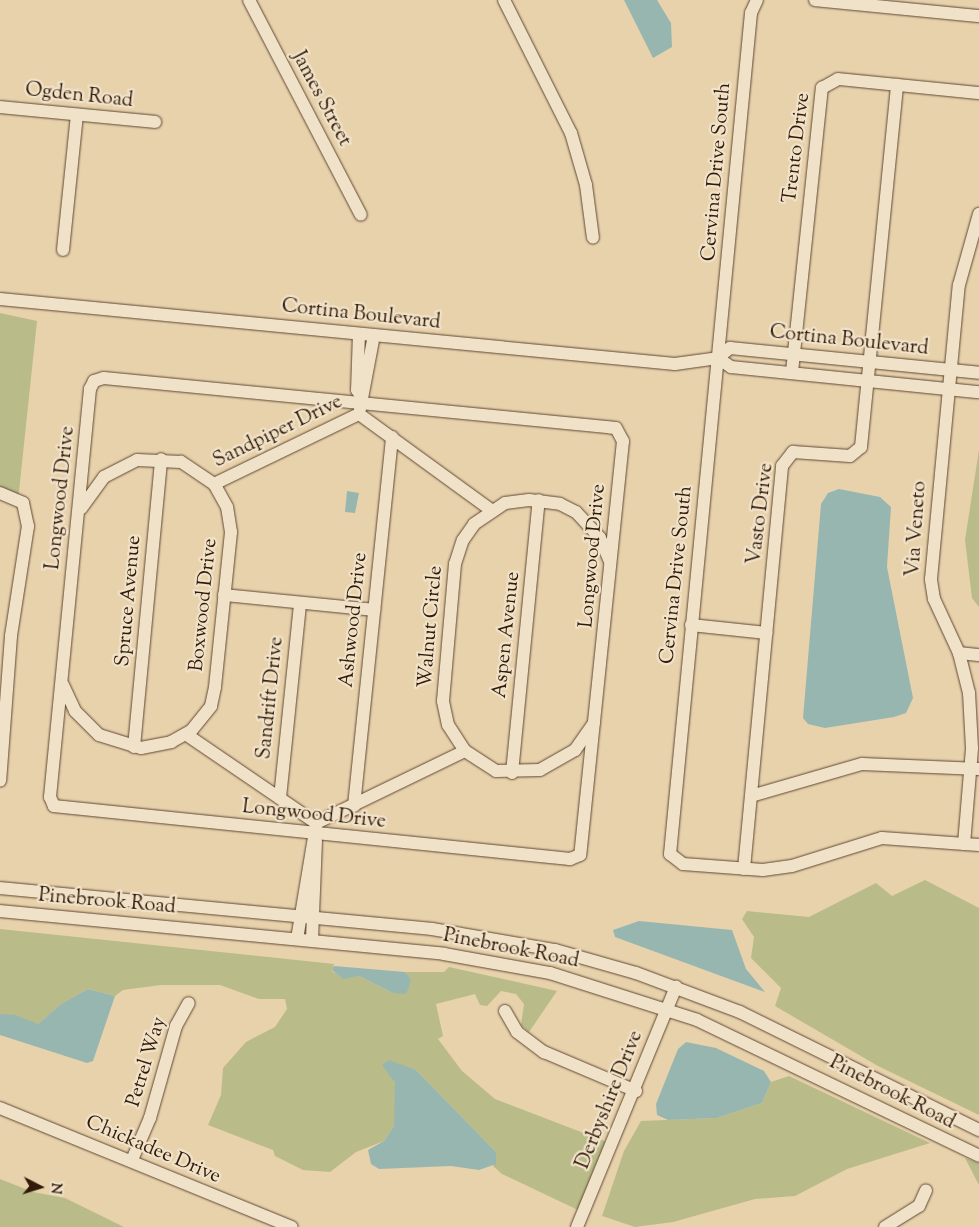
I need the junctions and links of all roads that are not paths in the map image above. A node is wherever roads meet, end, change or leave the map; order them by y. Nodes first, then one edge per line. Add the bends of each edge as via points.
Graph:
1 (249, 0) edge
2 (504, 0) edge
3 (757, 0) edge
4 (815, 0) edge
5 (872, 3) edge
6 (979, 16) edge
7 (897, 85) junction
8 (979, 92) edge
9 (0, 107) edge
10 (77, 115) junction
11 (155, 122) dead end
12 (979, 214) edge
13 (361, 215) dead end
14 (593, 238) dead end
15 (63, 250) dead end
16 (0, 298) edge
17 (359, 334) junction
18 (374, 335) junction
19 (794, 354) junction
20 (718, 358) junction
21 (870, 361) junction
22 (950, 370) junction
23 (792, 372) junction
24 (979, 373) edge
25 (868, 380) junction
26 (948, 389) junction
27 (979, 392) edge
28 (360, 404) junction
29 (392, 437) junction
30 (161, 459) junction
31 (214, 484) junction
32 (0, 493) edge
33 (539, 500) junction
34 (491, 510) junction
35 (77, 522) junction
36 (612, 570) junction
37 (224, 595) junction
38 (300, 603) junction
39 (374, 610) junction
40 (691, 625) junction
41 (767, 633) junction
42 (959, 652) junction
43 (979, 655) edge
44 (62, 677) junction
45 (979, 690) edge
46 (596, 716) junction
47 (972, 719) junction
48 (187, 735) junction
49 (134, 747) junction
50 (465, 751) junction
51 (975, 768) edge
52 (512, 773) junction
53 (0, 781) edge
54 (752, 796) junction
55 (280, 798) junction
56 (354, 806) junction
57 (315, 828) junction
58 (964, 844) junction
59 (979, 845) edge
60 (744, 869) junction
61 (0, 888) edge
62 (0, 911) edge
63 (300, 916) junction
64 (313, 917) junction
65 (298, 939) junction
66 (312, 940) junction
67 (676, 987) junction
68 (188, 1003) dead end
69 (668, 1009) junction
70 (505, 1011) dead end
71 (636, 1091) junction
72 (0, 1108) edge
73 (979, 1130) edge
74 (979, 1156) edge
75 (132, 1160) junction
76 (926, 1190) dead end
77 (292, 1227) edge
78 (577, 1227) edge
79 (885, 1227) edge

1 - 13 street, James Street
2 - 14 street via 572,133 586,185
3 - 20 street, Cervina Drive South via 751,13
4 - 5 street
5 - 6 street
7 - 8 street, Trento Drive
7 - 19 street, Trento Drive via 838,79 819,93
7 - 21 street, Vasto Drive
9 - 10 street, Ogden Road
10 - 11 street, Ogden Road
10 - 15 street
12 - 22 street, Via Veneto via 960,277
16 - 17 street, Cortina Boulevard
17 - 18 street, Cortina Boulevard
17 - 28 street via 357,390
18 - 20 street, Cortina Boulevard via 675,364
18 - 28 street
19 - 20 street, Cortina Boulevard via 730,348
19 - 21 street, Cortina Boulevard
19 - 23 street, Trento Drive
20 - 23 street, Cortina Boulevard via 731,367
20 - 40 street, Cervina Drive South
21 - 22 street, Cortina Boulevard
21 - 25 street, Vasto Drive
22 - 24 street, Cortina Boulevard
22 - 26 street, Via Veneto
23 - 25 street, Cortina Boulevard
25 - 26 street, Cortina Boulevard
25 - 41 street, Vasto Drive via 858,452 847,456 799,451 784,460
26 - 27 street, Cortina Boulevard
26 - 42 street, Via Veneto via 931,579 934,599
28 - 29 street
28 - 31 street, Sandpiper Drive
28 - 35 street, Longwood Drive via 97,379 90,389
28 - 36 street, Longwood Drive via 616,428 623,441
29 - 34 street
29 - 39 street, Ashwood Drive
30 - 31 street via 188,465
30 - 35 street via 137,460 111,471 92,489
30 - 49 street, Spruce Avenue
31 - 37 street, Boxwood Drive via 230,525
32 - 53 street via 23,503 28,526 10,644
33 - 34 street, Walnut Circle via 513,501
33 - 36 street, Walnut Circle via 568,508 588,523 606,548
33 - 52 street, Aspen Avenue
34 - 50 street, Walnut Circle via 467,532 455,564 443,701 448,725
35 - 44 street, Longwood Drive
36 - 46 street, Longwood Drive
37 - 38 street
37 - 48 street, Boxwood Drive via 213,699 202,720
38 - 39 street
38 - 55 street, Sandrift Drive
39 - 56 street, Ashwood Drive
40 - 41 street
40 - 60 street, Cervina Drive South via 670,854 683,864
41 - 54 street, Vasto Drive
42 - 43 street
42 - 47 street, Via Veneto
44 - 49 street, Boxwood Drive via 67,698 92,730 108,740
44 - 57 street, Longwood Drive via 50,797 56,808
45 - 47 street
46 - 52 street, Walnut Circle via 582,743 562,760 540,770
46 - 57 street, Longwood Drive via 584,846 577,858
47 - 51 street, Via Veneto
48 - 49 street, Boxwood Drive via 155,747
48 - 55 street
50 - 52 street, Walnut Circle via 485,767
50 - 56 street
51 - 54 street via 862,764
51 - 58 street, Via Veneto
54 - 60 street, Vasto Drive
55 - 57 street
56 - 57 street
57 - 63 street
57 - 64 street
58 - 59 street, Cervina Drive South
58 - 60 street, Cervina Drive South via 877,838 792,866
61 - 63 street, Pinebrook Road
62 - 65 street, Pinebrook Road
63 - 64 street, Pinebrook Road
63 - 65 street
64 - 66 street
64 - 67 street, Pinebrook Road via 523,943
65 - 66 street, Pinebrook Road
66 - 69 street, Pinebrook Road via 506,964 598,986
67 - 69 street, Derbyshire Drive
67 - 73 street, Pinebrook Road via 780,1031 898,1094
68 - 75 street, Petrel Way via 176,1026 150,1118
69 - 71 street, Derbyshire Drive
69 - 74 street, Pinebrook Road via 752,1043 884,1113
70 - 71 street via 517,1032 544,1052
71 - 78 street, Derbyshire Drive
72 - 75 street, Chickadee Drive
75 - 77 street, Chickadee Drive
76 - 79 street via 919,1206

